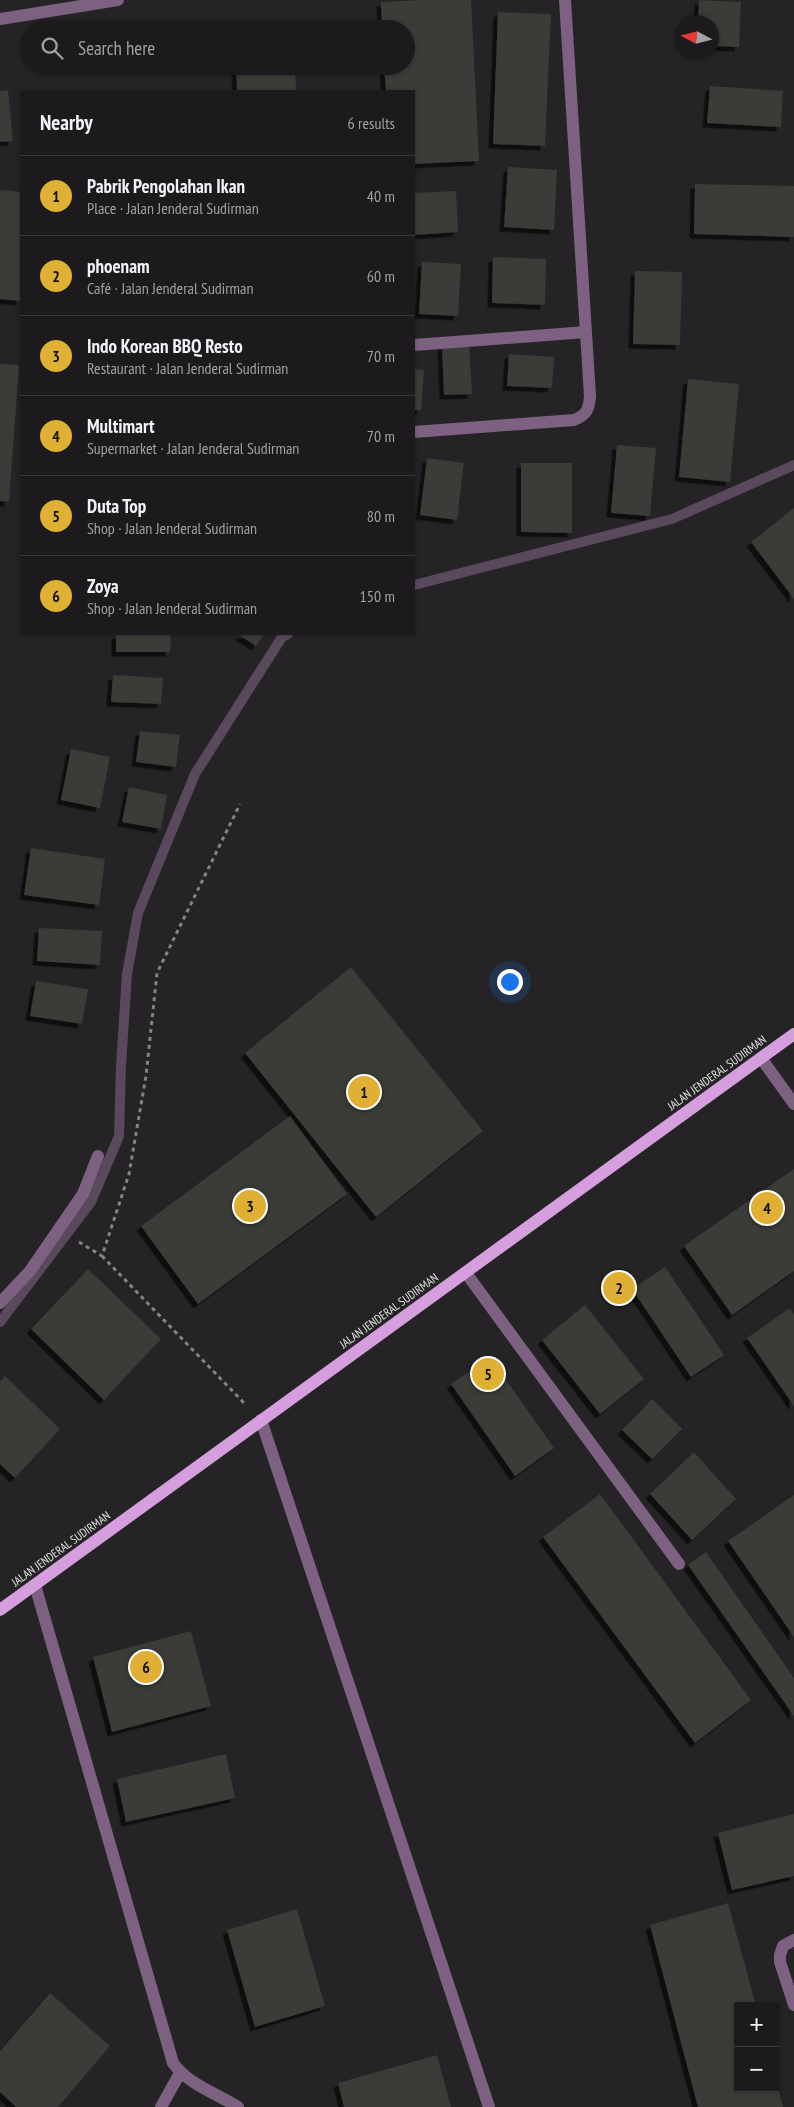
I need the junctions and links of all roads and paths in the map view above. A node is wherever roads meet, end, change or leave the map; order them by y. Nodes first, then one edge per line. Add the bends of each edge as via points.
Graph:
1 (118, 0) edge
2 (565, 0) edge
3 (100, 2) edge
4 (0, 18) edge
5 (586, 332) junction
6 (415, 345) edge
7 (415, 432) edge
8 (240, 804) dead end
9 (794, 1034) edge
10 (760, 1058) junction
11 (794, 1104) edge
12 (98, 1156) dead end
13 (84, 1245) dead end
14 (102, 1256) junction
15 (466, 1272) junction
16 (0, 1303) edge
17 (261, 1420) junction
18 (679, 1564) dead end
19 (36, 1585) junction
20 (0, 1610) edge
21 (794, 1940) edge
22 (794, 2005) edge
23 (180, 2073) junction
24 (161, 2107) edge
25 (238, 2107) edge
26 (489, 2107) edge

1 - 3 street
2 - 5 street
3 - 4 street
5 - 6 street
5 - 7 street via 590,407 581,417
8 - 14 path via 157,973 146,1076 129,1174
9 - 10 main road, JALAN JENDERAL SUDIRMAN
10 - 11 street
10 - 15 main road, JALAN JENDERAL SUDIRMAN
12 - 16 street via 83,1194 30,1270
13 - 14 path
14 - 17 path
15 - 17 main road, JALAN JENDERAL SUDIRMAN
15 - 18 street
17 - 19 main road, JALAN JENDERAL SUDIRMAN
17 - 26 street
19 - 20 main road, JALAN JENDERAL SUDIRMAN
19 - 23 street via 173,2063
21 - 22 street via 783,1946 780,1955
23 - 24 street
23 - 25 street via 190,2082 217,2093

